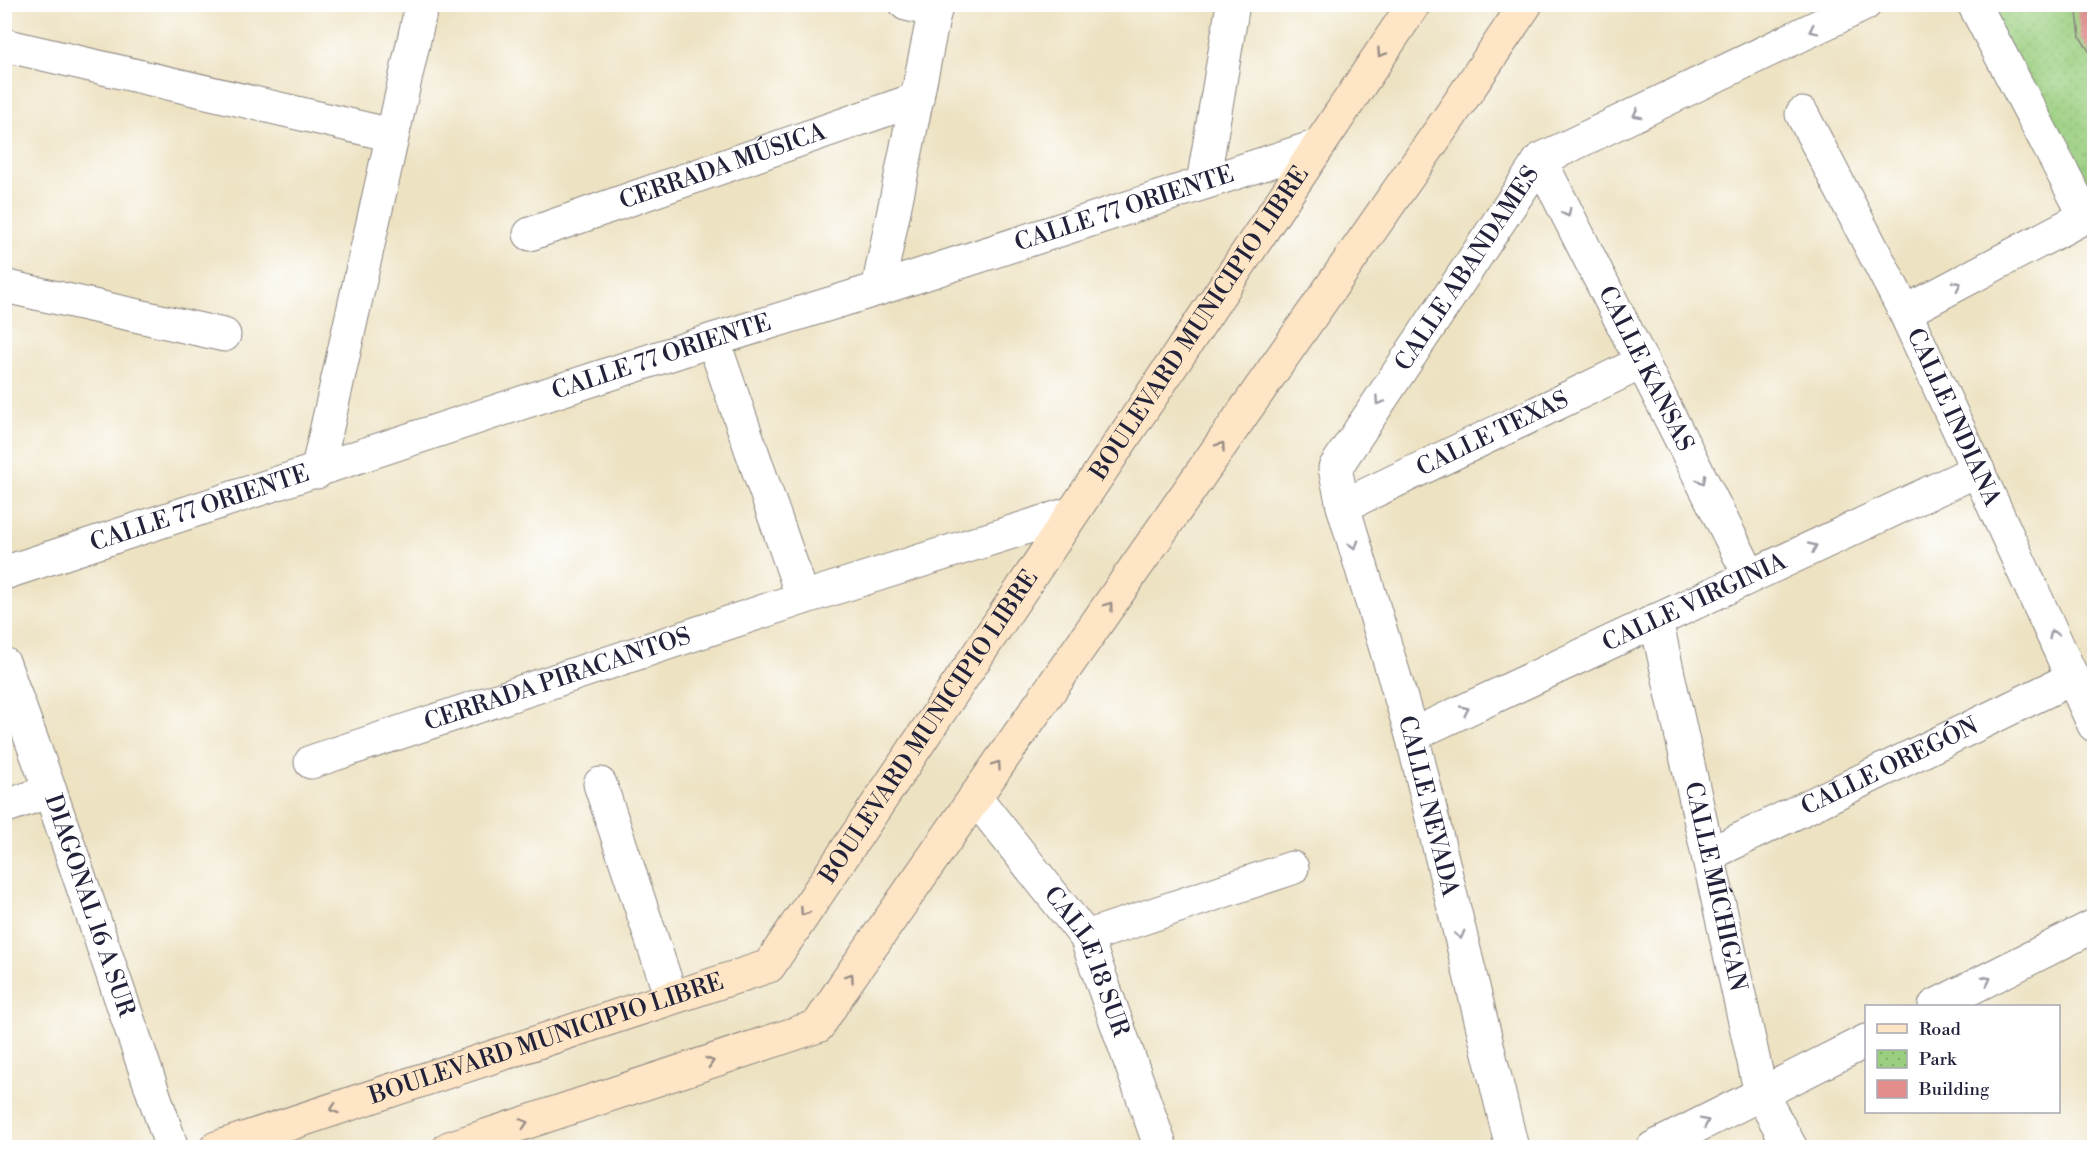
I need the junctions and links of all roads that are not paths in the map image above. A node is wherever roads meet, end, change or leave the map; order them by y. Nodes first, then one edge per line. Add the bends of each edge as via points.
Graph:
1 (422, 4) edge
2 (1233, 4) edge
3 (1414, 4) edge
4 (1526, 4) edge
5 (1865, 4) edge
6 (1974, 4) edge
7 (926, 7) edge
8 (4, 45) edge
9 (917, 99) junction
10 (1802, 114) dead end
11 (393, 135) junction
12 (1318, 146) junction
13 (1540, 160) junction
14 (1203, 183) junction
15 (2090, 215) edge
16 (530, 234) dead end
17 (4, 286) edge
18 (878, 289) junction
19 (1905, 312) junction
20 (224, 335) dead end
21 (713, 340) junction
22 (1642, 362) junction
23 (1335, 468) joint
24 (1978, 470) junction
25 (317, 472) junction
26 (1343, 506) junction
27 (1072, 513) junction
28 (4, 573) edge
29 (1750, 576) junction
30 (803, 598) junction
31 (1656, 620) junction
32 (4, 664) edge
33 (2073, 678) junction
34 (2094, 725) edge
35 (1412, 735) junction
36 (311, 762) dead end
37 (600, 784) dead end
38 (50, 791) junction
39 (975, 797) junction
40 (4, 807) edge
41 (1708, 855) junction
42 (1292, 868) dead end
43 (2094, 926) edge
44 (1086, 937) junction
45 (671, 997) junction
46 (1937, 1005) edge
47 (1865, 1042) edge
48 (1761, 1094) junction
49 (1156, 1146) edge
50 (172, 1148) edge
51 (216, 1148) edge
52 (449, 1148) edge
53 (1512, 1148) edge
54 (1653, 1148) edge
55 (1791, 1148) edge

1 - 11 street
2 - 14 street
3 -> 12 main road, BOULEVARD MUNICIPIO LIBRE
39 -> 4 main road
5 -> 13 street, CALLE ABANDAMES
6 - 15 street
7 - 9 street
8 - 11 street
9 - 16 street, CERRADA MÚSICA
9 - 18 street
10 - 19 street, CALLE INDIANA
11 - 25 street
12 - 14 street, CALLE 77 ORIENTE
12 - 27 main road, BOULEVARD MUNICIPIO LIBRE
13 -> 22 street, CALLE KANSAS
13 -> 23 street, CALLE ABANDAMES
14 - 18 street, CALLE 77 ORIENTE
19 -> 15 street
17 - 20 street
18 - 21 street, CALLE 77 ORIENTE
19 - 24 street, CALLE INDIANA
21 - 25 street, CALLE 77 ORIENTE
21 - 30 street
22 - 26 street, CALLE TEXAS
22 -> 29 street, CALLE KANSAS
23 - 26 street, CALLE NEVADA
29 -> 24 street, CALLE VIRGINIA
33 -> 24 street, CALLE INDIANA
25 - 28 street, CALLE 77 ORIENTE
26 -> 35 street, CALLE NEVADA
27 - 30 street, CERRADA PIRACANTOS
27 -> 45 main road, BOULEVARD MUNICIPIO LIBRE via 769,966
29 - 31 street, CALLE VIRGINIA
30 - 36 street, CERRADA PIRACANTOS
35 -> 31 street, CALLE VIRGINIA
31 - 41 street, CALLE MÍCHIGAN
32 - 38 street, DIAGONAL 16 A SUR
33 - 34 street, CALLE INDIANA
33 - 41 street, CALLE OREGÓN
35 -> 53 street, CALLE NEVADA
37 - 45 street
38 - 40 street
38 - 50 street, DIAGONAL 16 A SUR
39 - 44 street, CALLE 18 SUR
52 -> 39 main road via 818,1026
41 - 48 street, CALLE MÍCHIGAN
42 - 44 street
46 -> 43 street
44 - 49 street, CALLE 18 SUR
45 -> 51 main road, BOULEVARD MUNICIPIO LIBRE
47 - 48 street
54 -> 48 street
48 - 55 street, CALLE MÍCHIGAN

